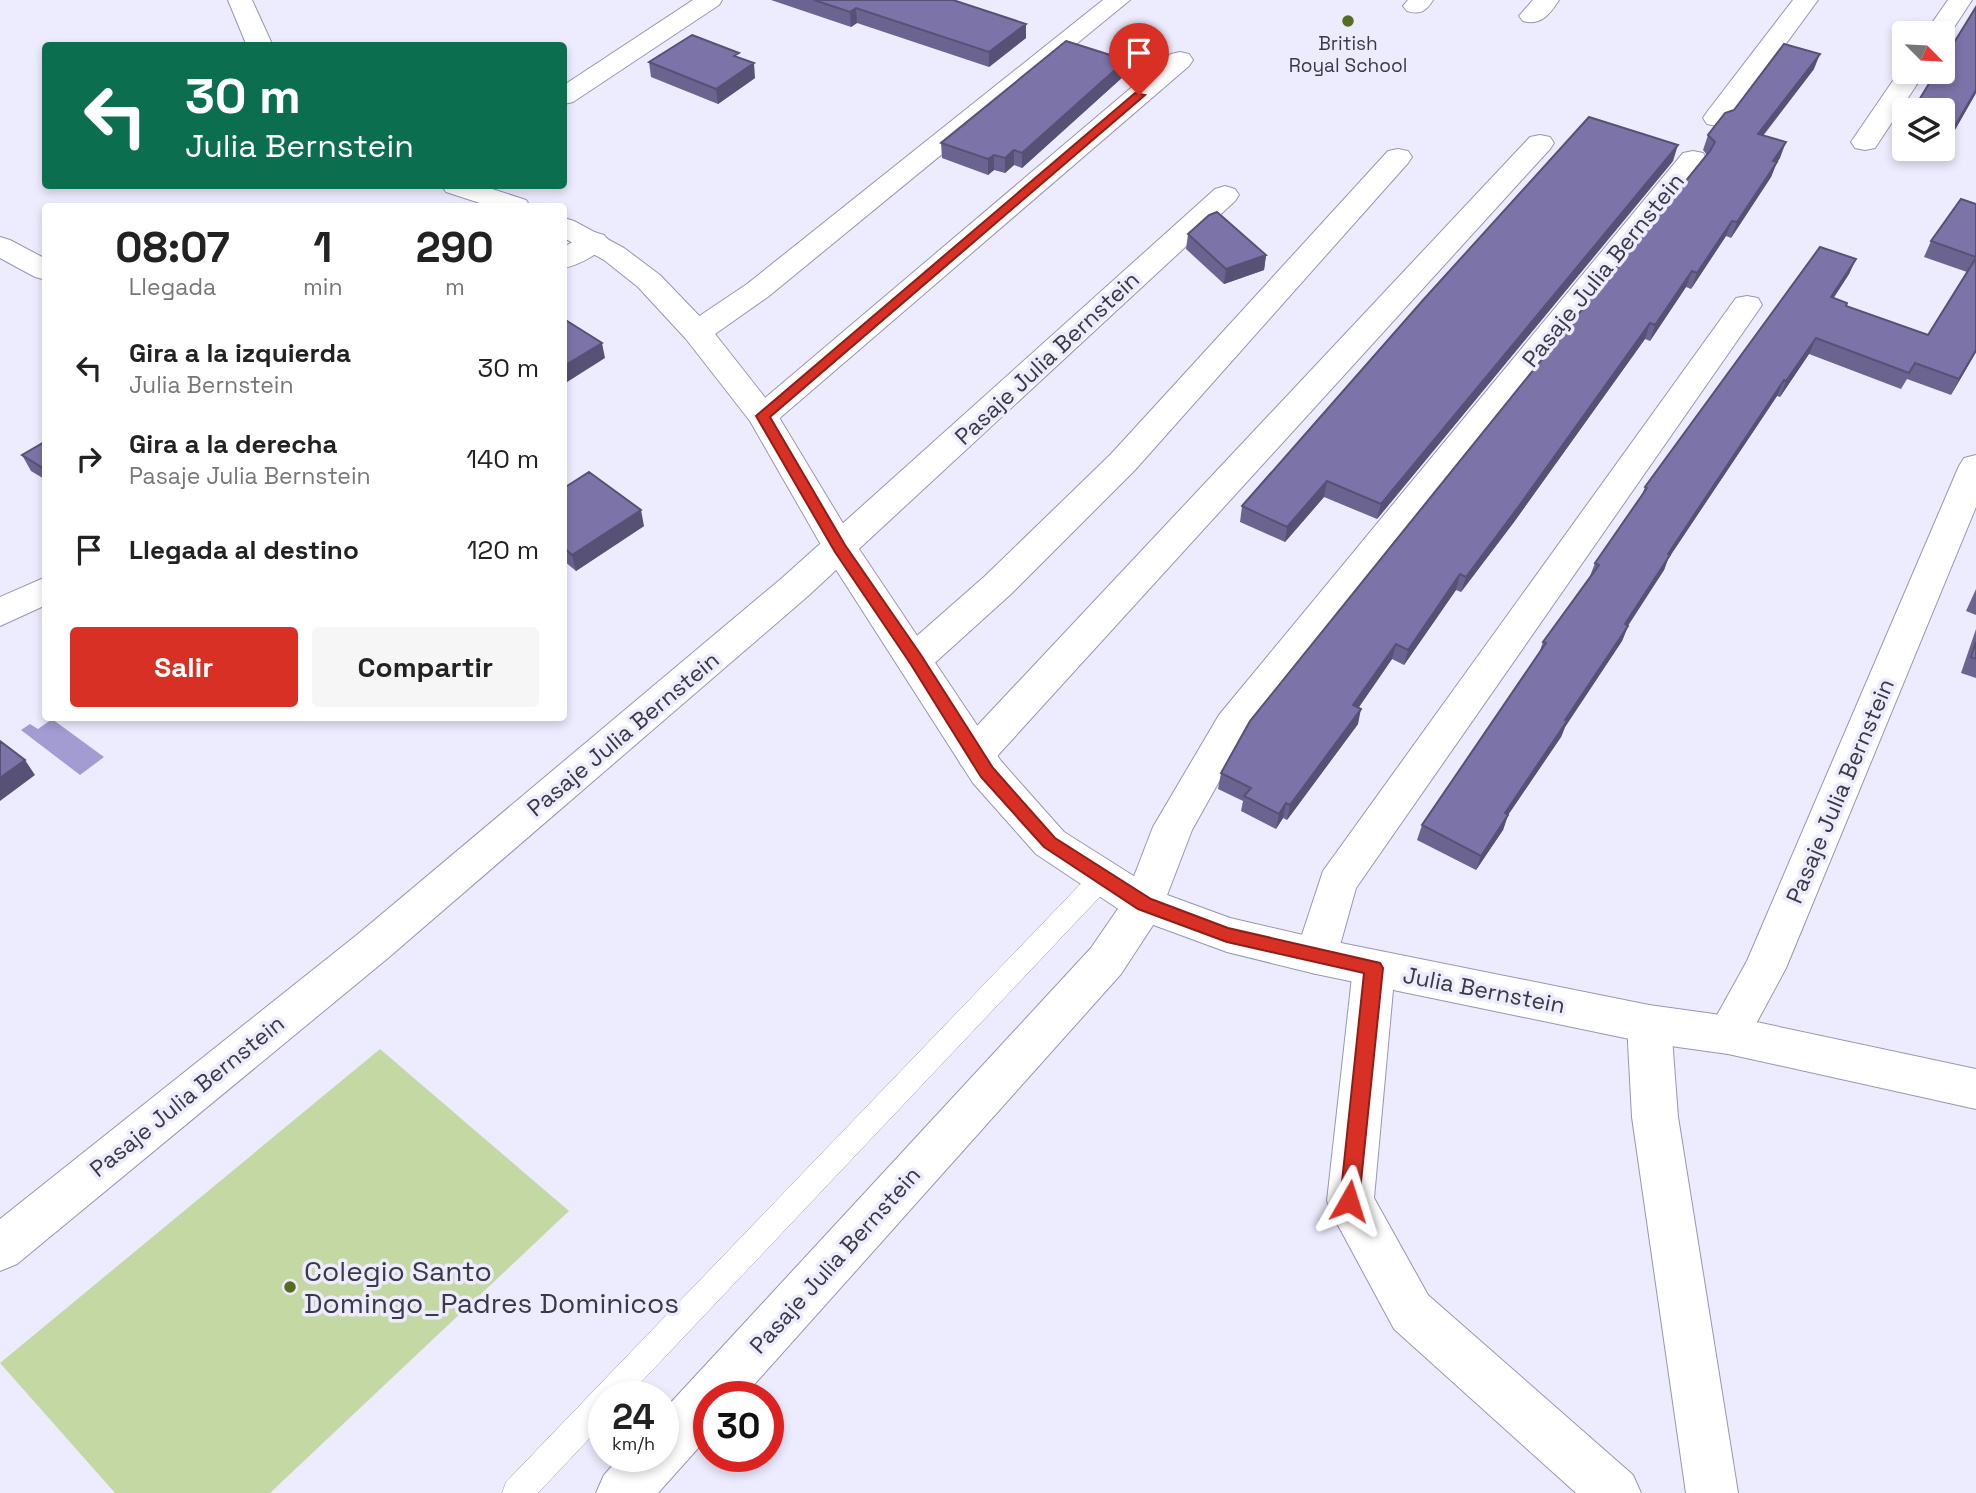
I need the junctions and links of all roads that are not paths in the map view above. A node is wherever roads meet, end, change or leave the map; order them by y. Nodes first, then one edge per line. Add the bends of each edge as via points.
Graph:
1 (240, 0) edge
2 (710, 0) edge
3 (1118, 0) edge
4 (1807, 0) edge
5 (1960, 0) edge
6 (1946, 21) edge
7 (258, 42) edge
8 (1180, 60) dead end
9 (1904, 84) edge
10 (567, 94) edge
11 (1717, 118) edge
12 (1865, 142) dead end
13 (1540, 143) dead end
14 (1398, 157) dead end
15 (1693, 159) dead end
16 (465, 189) edge
17 (1225, 195) dead end
18 (507, 203) edge
19 (574, 242) edge
20 (0, 246) edge
21 (42, 269) edge
22 (1747, 305) dead end
23 (697, 332) junction
24 (763, 416) junction
25 (1976, 466) edge
26 (840, 548) junction
27 (42, 591) edge
28 (0, 613) edge
29 (915, 659) junction
30 (975, 754) junction
31 (1103, 877) junction
32 (1144, 904) junction
33 (1316, 956) junction
34 (1374, 968) junction
35 (1649, 1024) junction
36 (1728, 1035) junction
37 (1976, 1089) edge
38 (0, 1248) edge
39 (622, 1381) edge
40 (725, 1381) edge
41 (693, 1416) edge
42 (588, 1418) edge
43 (679, 1431) edge
44 (642, 1472) edge
45 (517, 1493) edge
46 (622, 1493) edge
47 (1615, 1493) edge
48 (1712, 1493) edge

1 - 7 street
2 - 10 street
3 - 23 street via 758,290
4 - 11 street
5 - 6 street
8 - 24 street
9 - 12 street
13 - 30 street
14 - 29 street via 1123,461 998,585
15 - 32 street, Pasaje Julia Bernstein via 1232,725 1173,827
16 - 18 street
17 - 26 street, Pasaje Julia Bernstein
19 - 23 street, Julia Bernstein via 649,282
20 - 21 street
22 - 33 street via 1337,883
23 - 24 street, Julia Bernstein
24 - 26 street, Julia Bernstein
25 - 36 street, Pasaje Julia Bernstein via 1765,968
26 - 29 street, Julia Bernstein
26 - 38 street, Pasaje Julia Bernstein via 362,955
27 - 28 street
29 - 30 street, Julia Bernstein
30 - 31 street, Julia Bernstein via 1049,843
31 - 32 street, Julia Bernstein
31 - 39 lane
32 - 33 street, Julia Bernstein via 1227,934
32 - 40 street, Pasaje Julia Bernstein via 1106,961
33 - 34 street, Julia Bernstein
34 - 35 street, Julia Bernstein
34 - 47 street via 1349,1201 1411,1312
35 - 36 street, Julia Bernstein
35 - 48 street via 1655,1117
36 - 37 street, Julia Bernstein
41 - 43 street, Pasaje Julia Bernstein
42 - 45 lane
44 - 46 street

